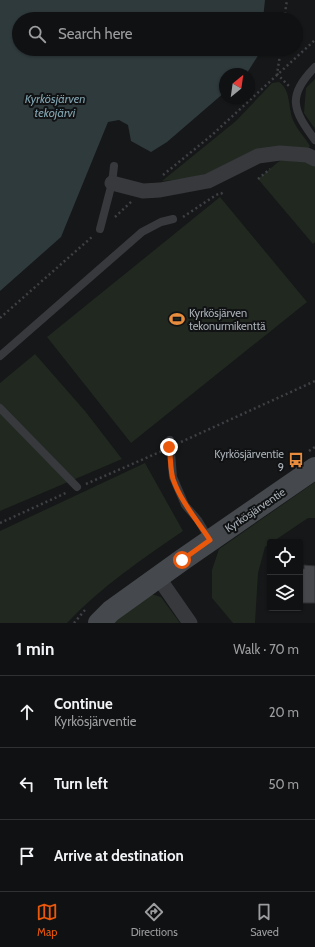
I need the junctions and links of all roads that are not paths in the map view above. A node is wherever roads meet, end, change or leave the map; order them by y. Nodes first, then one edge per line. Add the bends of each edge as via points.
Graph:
1 (315, 67) edge
2 (315, 140) edge
3 (315, 159) edge
4 (114, 166) dead end
5 (112, 184) junction
6 (173, 219) road end
7 (100, 229) dead end
8 (0, 356) edge
9 (0, 408) edge
10 (170, 443) road end
11 (315, 468) edge
12 (77, 487) road end
13 (210, 540) junction
14 (158, 577) junction
15 (99, 623) edge
16 (190, 623) edge

1 - 2 lane via 298,87 295,97 302,122
3 - 5 street via 307,155 280,153 258,156 208,181 160,190 143,191
4 - 5 lane
5 - 7 lane
6 - 8 lane via 142,232
9 - 12 lane
10 - 13 lane via 173,477 185,505
11 - 13 street, Kyrkösjärventie
13 - 14 street, Kyrkösjärventie
14 - 15 street, Kyrkösjärventie via 111,611
14 - 16 street

